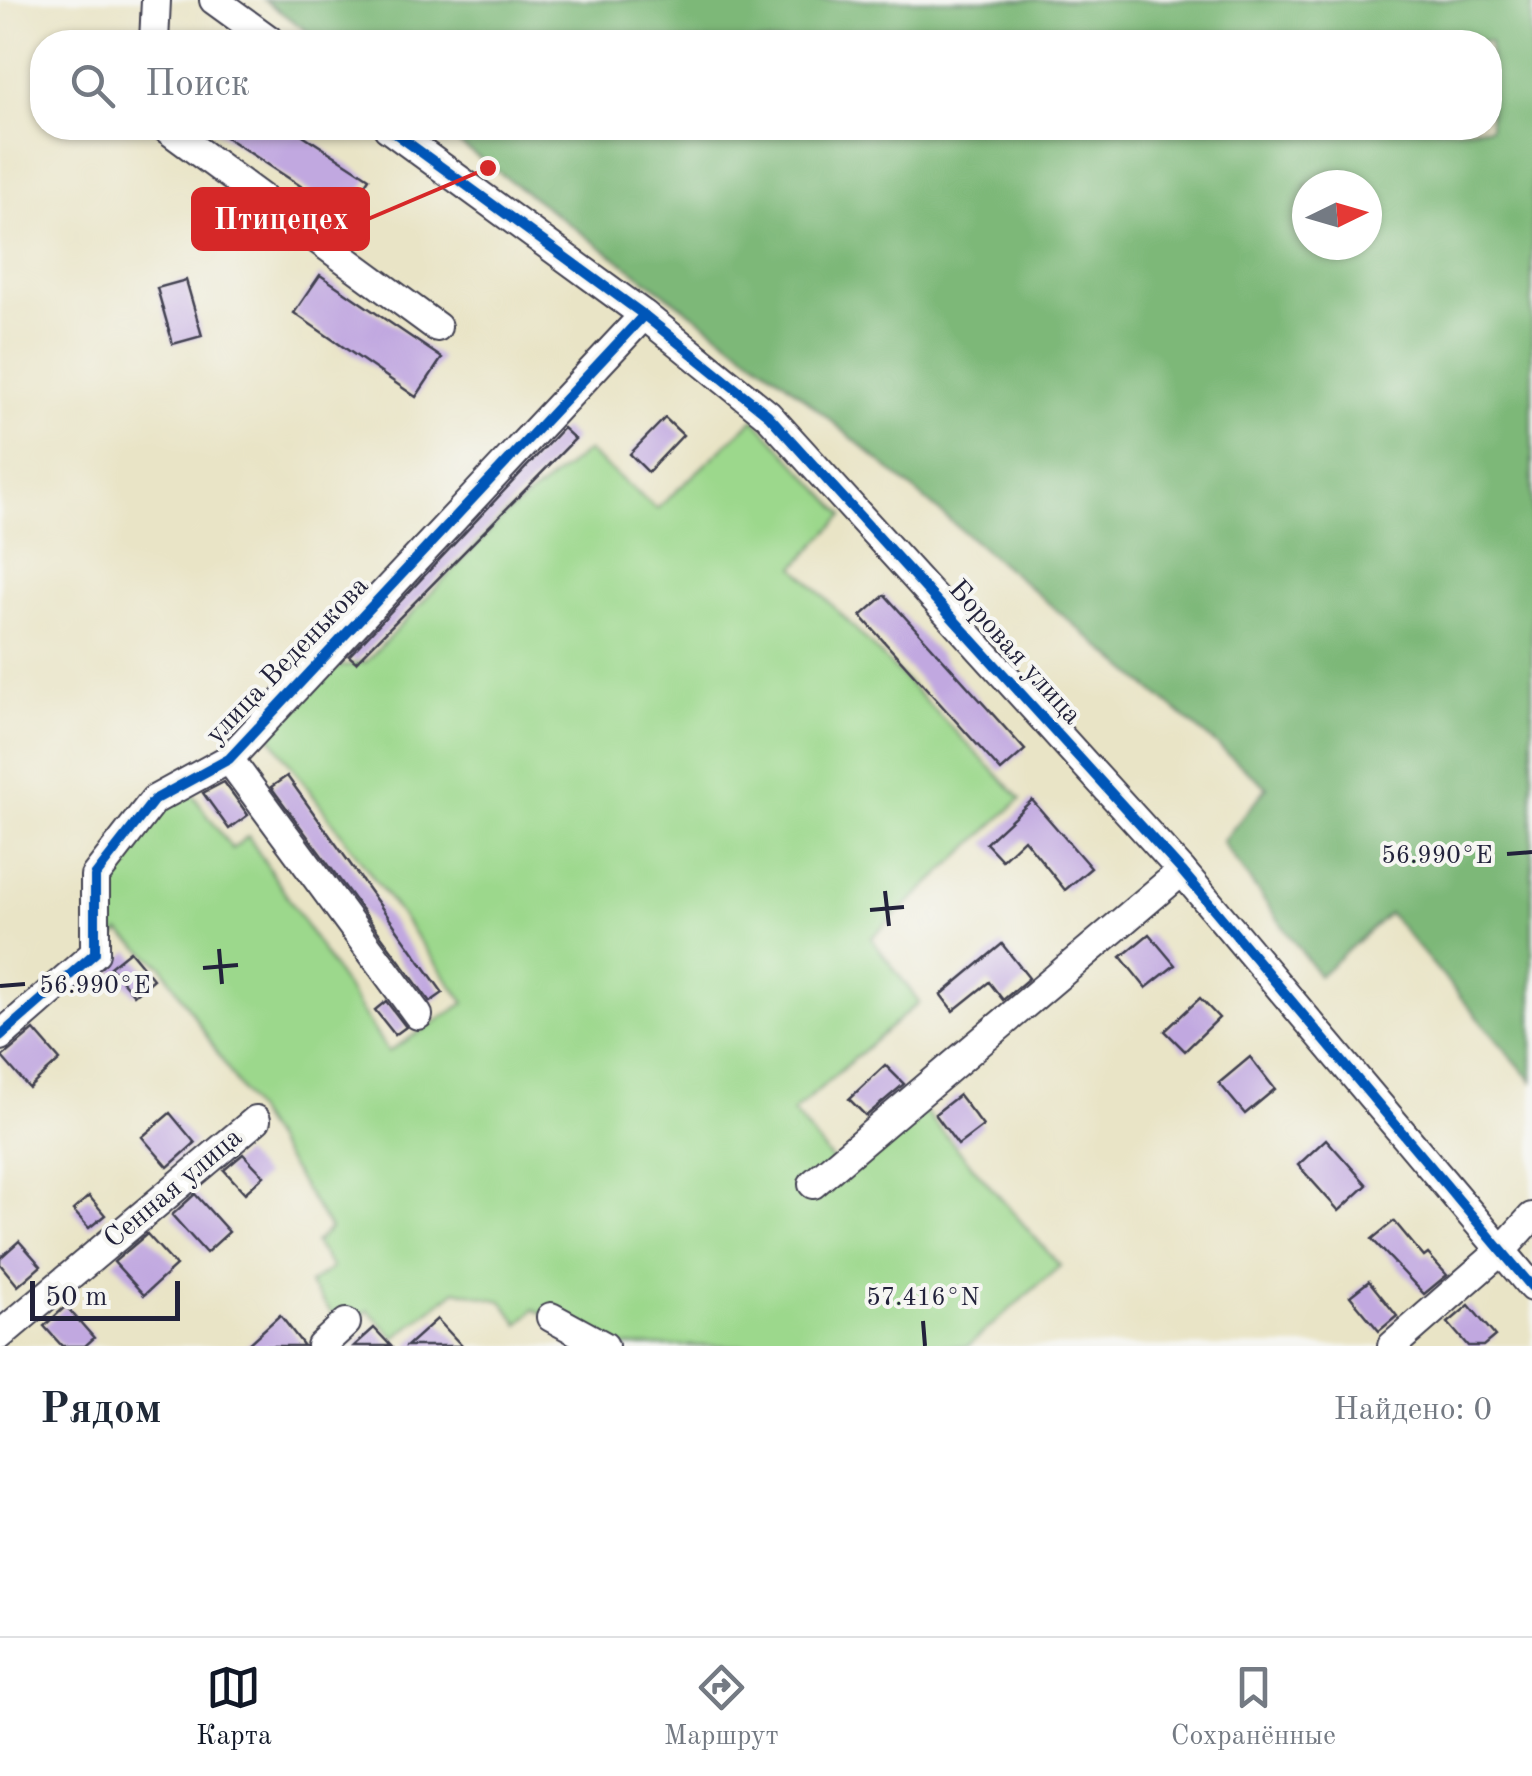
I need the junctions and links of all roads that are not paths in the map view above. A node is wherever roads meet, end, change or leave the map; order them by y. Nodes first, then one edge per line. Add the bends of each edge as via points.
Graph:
1 (156, 0) edge
2 (214, 0) edge
3 (155, 30) edge
4 (255, 30) edge
5 (182, 140) edge
6 (405, 140) edge
7 (644, 314) junction
8 (436, 328) dead end
9 (229, 759) junction
10 (1182, 871) junction
11 (418, 1015) dead end
12 (0, 1036) edge
13 (256, 1120) dead end
14 (813, 1184) dead end
15 (1532, 1218) edge
16 (1503, 1249) junction
17 (1532, 1287) edge
18 (551, 1317) dead end
19 (346, 1323) dead end
20 (8, 1332) edge
21 (321, 1346) edge
22 (604, 1346) edge
23 (1392, 1346) edge

1 - 3 street
2 - 4 street
5 - 8 street
6 - 7 street, Боровая улица
7 - 9 street, улица Веденькова
7 - 10 street, Боровая улица via 768,415
9 - 11 street
9 - 12 street, улица Веденькова via 154,800 95,876 95,954
10 - 14 street
10 - 16 street, Боровая улица
13 - 20 street, Сенная улица
15 - 16 street
16 - 17 street, Боровая улица
16 - 23 street
18 - 22 street
19 - 21 street

